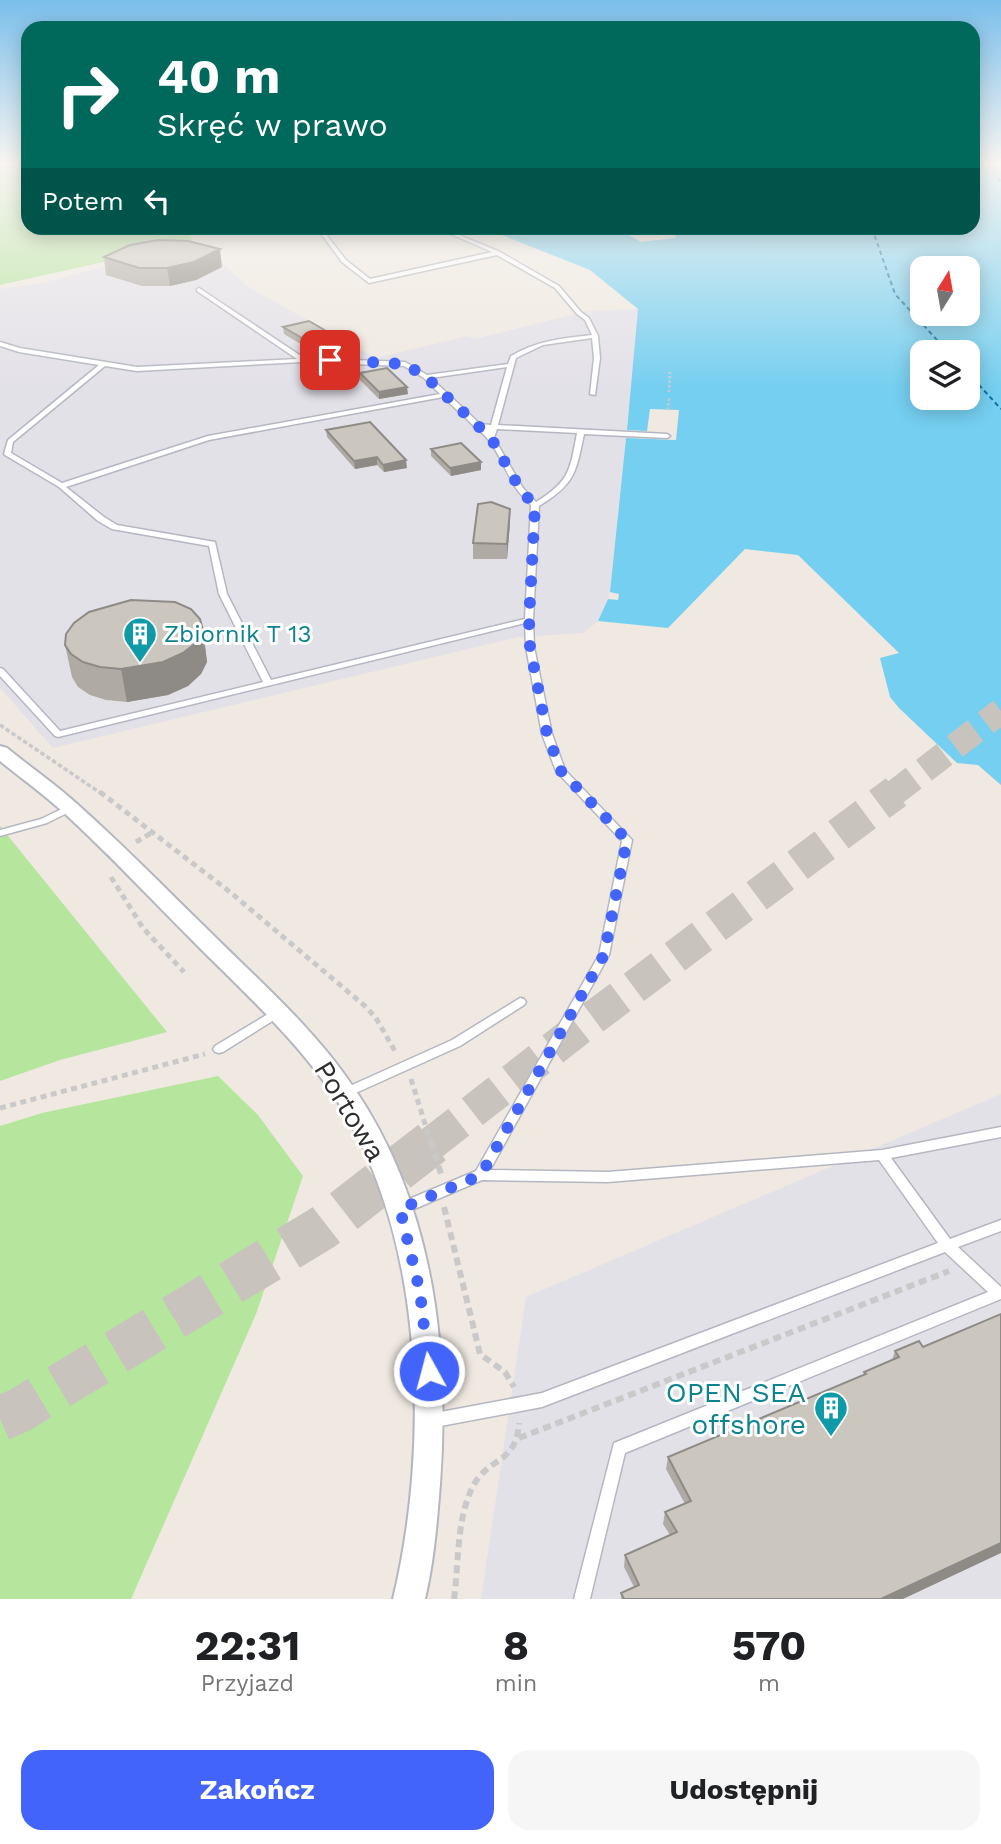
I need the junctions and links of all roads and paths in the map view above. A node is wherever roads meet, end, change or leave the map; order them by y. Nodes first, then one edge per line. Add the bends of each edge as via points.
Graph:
1 (328, 240) edge
2 (466, 240) edge
3 (498, 253) junction
4 (199, 290) dead end
5 (595, 336) junction
6 (2, 346) edge
7 (303, 360) junction
8 (102, 365) junction
9 (511, 365) junction
10 (670, 372) dead end
11 (426, 377) junction
12 (669, 392) dead end
13 (593, 394) dead end
14 (443, 395) junction
15 (669, 398) dead end
16 (668, 410) dead end
17 (476, 426) junction
18 (496, 427) junction
19 (581, 432) junction
20 (667, 436) dead end
21 (491, 438) junction
22 (61, 485) junction
23 (535, 506) junction
24 (529, 620) junction
25 (0, 671) edge
26 (268, 683) junction
27 (0, 752) edge
28 (79, 776) dead end
29 (72, 779) dead end
30 (70, 808) junction
31 (0, 833) edge
32 (520, 1002) dead end
33 (278, 1011) junction
34 (219, 1049) joint
35 (345, 1093) junction
36 (0, 1108) edge
37 (1001, 1132) edge
38 (882, 1155) junction
39 (481, 1175) junction
40 (400, 1209) junction
41 (1001, 1225) edge
42 (948, 1246) junction
43 (969, 1264) junction
44 (1000, 1294) edge
45 (430, 1421) junction
46 (519, 1438) dead end
47 (409, 1599) edge
48 (582, 1599) edge

1 - 3 lane via 344,261 369,281
2 - 3 lane
3 - 5 lane via 557,288 587,318
4 - 7 lane
5 - 9 lane via 537,346 513,358
5 - 13 lane
6 - 8 lane
7 - 8 lane via 137,369
7 - 11 lane via 405,364
8 - 22 lane via 7,448 7,454
9 - 11 lane
9 - 18 lane
10 - 12 path
11 - 14 lane
14 - 17 lane
14 - 22 lane via 208,438
15 - 16 path
17 - 18 lane
17 - 21 lane
18 - 19 lane
18 - 21 lane
19 - 20 lane
19 - 23 lane via 573,472 561,490
21 - 23 lane
22 - 26 lane via 116,527 212,544 223,594
23 - 24 lane
24 - 26 lane
24 - 39 lane via 547,734 561,771 627,840 604,955
25 - 26 lane via 58,734
27 - 30 street, Portowa
28 - 29 path
30 - 31 lane
30 - 33 street, Portowa
32 - 35 lane via 456,1043
33 - 34 lane
33 - 35 street, Portowa
34 - 36 path
35 - 40 street, Portowa via 379,1152
37 - 38 lane
38 - 39 lane via 608,1177
38 - 42 lane
39 - 40 lane
40 - 45 street, Portowa via 420,1292
41 - 42 lane
42 - 43 lane
42 - 45 lane via 542,1400
43 - 44 lane
43 - 46 path
44 - 48 lane via 619,1448
45 - 47 street, Portowa

